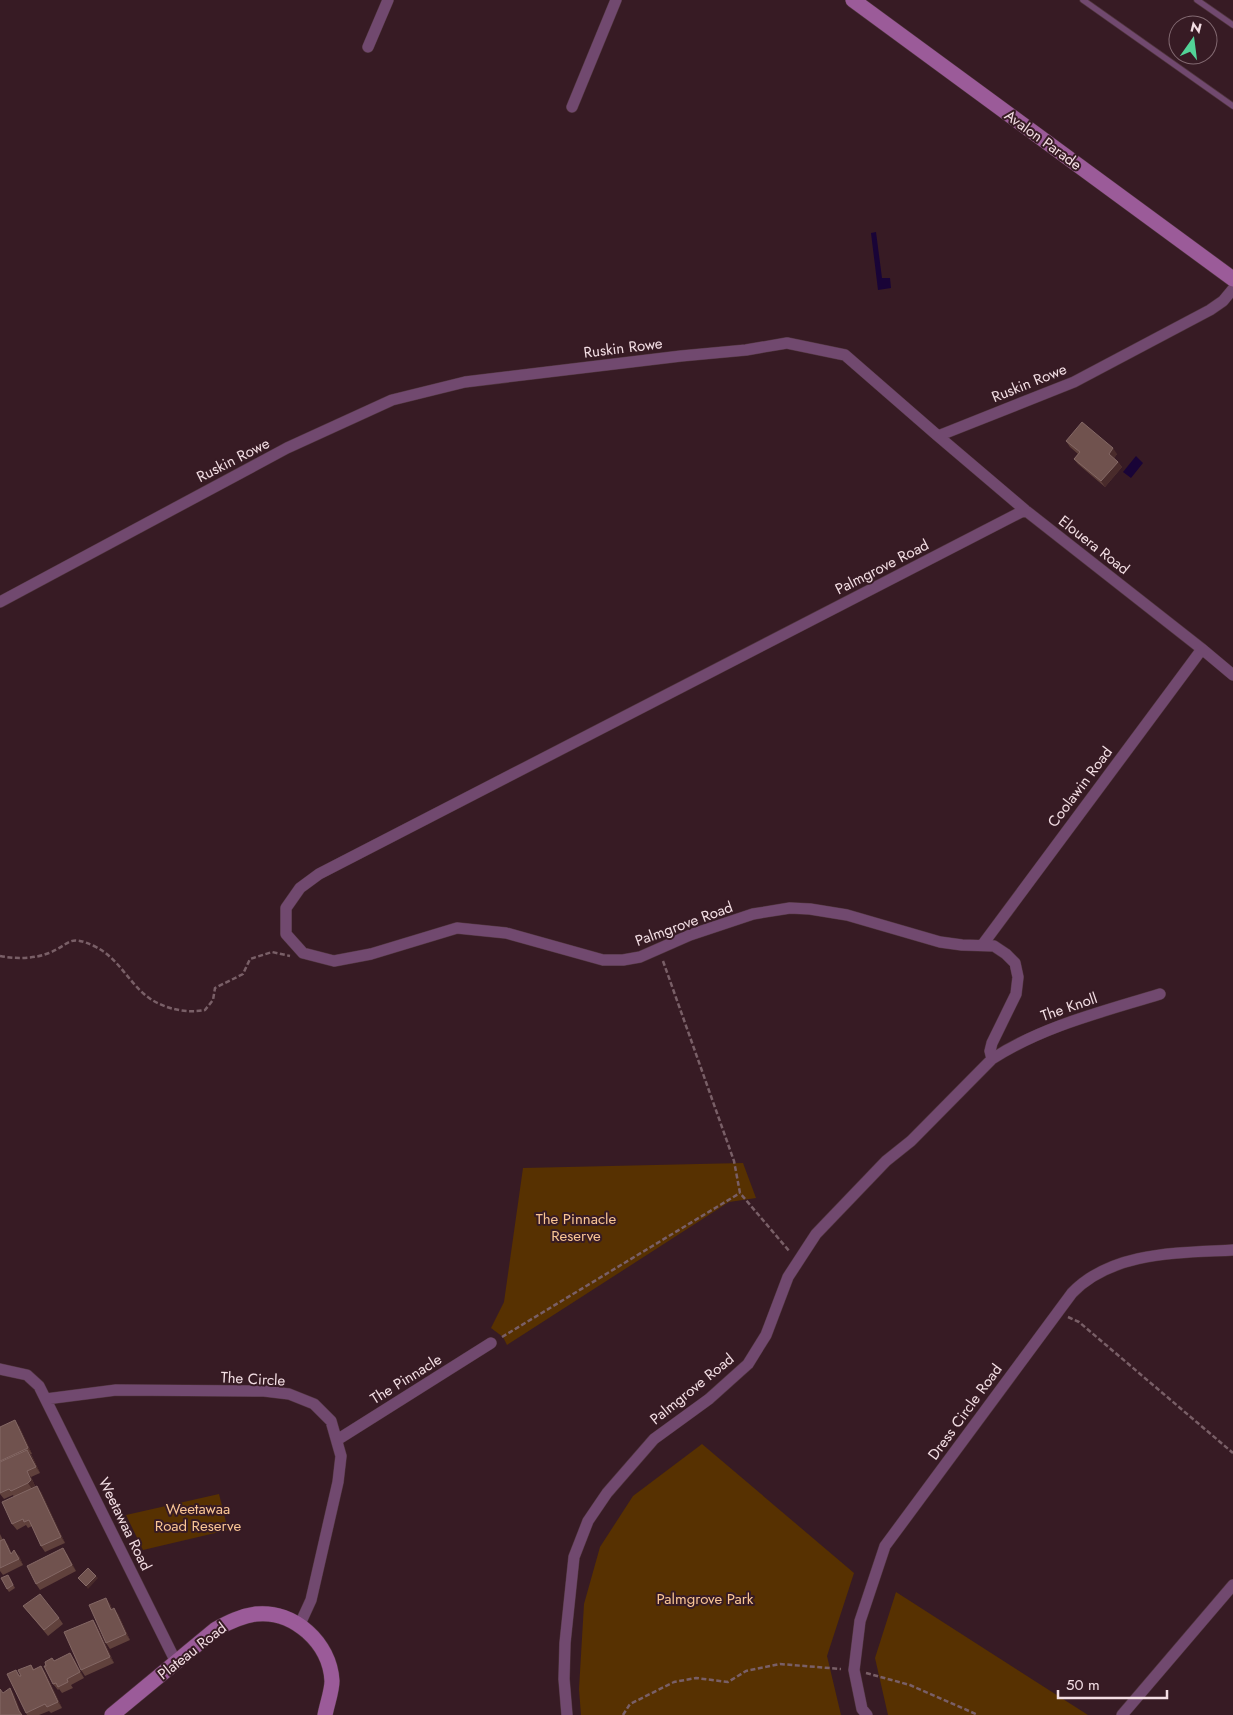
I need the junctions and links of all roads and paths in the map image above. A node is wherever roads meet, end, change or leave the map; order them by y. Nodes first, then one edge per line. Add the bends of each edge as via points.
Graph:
1 (388, 0) edge
2 (616, 0) edge
3 (853, 0) edge
4 (1083, 0) edge
5 (1197, 0) edge
6 (1233, 26) edge
7 (368, 47) dead end
8 (1233, 106) edge
9 (572, 107) dead end
10 (1233, 279) edge
11 (1233, 289) edge
12 (938, 436) junction
13 (1025, 510) junction
14 (0, 602) edge
15 (1202, 649) junction
16 (1233, 675) edge
17 (983, 944) junction
18 (659, 947) junction
19 (303, 954) junction
20 (0, 956) edge
21 (1160, 994) dead end
22 (992, 1059) junction
23 (740, 1193) junction
24 (1233, 1250) edge
25 (800, 1258) junction
26 (1058, 1312) junction
27 (491, 1344) joint
28 (0, 1369) edge
29 (46, 1400) junction
30 (336, 1440) junction
31 (1233, 1453) edge
32 (1233, 1585) edge
33 (300, 1624) junction
34 (176, 1662) junction
35 (854, 1670) junction
36 (112, 1715) edge
37 (325, 1715) edge
38 (567, 1715) edge
39 (623, 1715) edge
40 (867, 1715) edge
41 (978, 1715) edge
42 (1122, 1715) edge

1 - 7 street
2 - 9 street
3 - 10 street, Avalon Parade
4 - 8 lane
5 - 6 lane
11 - 12 street, Ruskin Rowe via 1210,310 1074,382
12 - 13 street, Elouera Road
12 - 14 street, Ruskin Rowe via 845,355 787,343 465,382 392,400 287,448
13 - 15 street, Elouera Road
13 - 19 street, Palmgrove Road via 319,874 300,888 286,908 286,934
15 - 16 street, Elouera Road
15 - 17 street, Coolawin Road
17 - 18 street, Palmgrove Road via 947,943 847,915 790,908 753,914
17 - 22 street, Palmgrove Road via 994,946 1006,954 1015,963 1018,977 1016,994 992,1044
18 - 19 street, Palmgrove Road via 640,957 603,960 506,933 457,928 371,954 334,961
18 - 23 path via 734,1161
19 - 20 path via 289,956 272,952 250,959 243,974 215,988 213,1000 205,1010 192,1013 168,1007 144,994 109,955 84,942 68,940 49,953 18,959
21 - 22 street, The Knoll via 1047,1030 1016,1043
22 - 25 street, Palmgrove Road via 816,1234
23 - 25 path via 785,1248
23 - 27 path
24 - 26 street, Dress Circle Road via 1147,1256 1102,1271 1078,1286
25 - 38 street, Palmgrove Road via 788,1277 766,1335 748,1364 709,1399 654,1439 606,1493 588,1521 574,1556 564,1679
26 - 31 path via 1079,1322
26 - 35 street, Dress Circle Road via 885,1546 860,1621
27 - 30 street, The Pinnacle
28 - 29 street via 34,1378
29 - 30 street, The Circle via 116,1390 289,1394 314,1404 331,1421
29 - 34 street, Weetawaa Road
30 - 33 street, The Circle via 341,1456 338,1482 311,1600
32 - 42 street
33 - 34 street, Plateau Road via 279,1616 257,1614 232,1620
33 - 37 street, Plateau Road via 318,1641 328,1659 332,1682
34 - 36 street, Plateau Road
35 - 39 path via 780,1664 746,1671 728,1682 696,1678 674,1682 630,1704
35 - 40 street, Dress Circle Road via 862,1709
35 - 41 path via 910,1685

